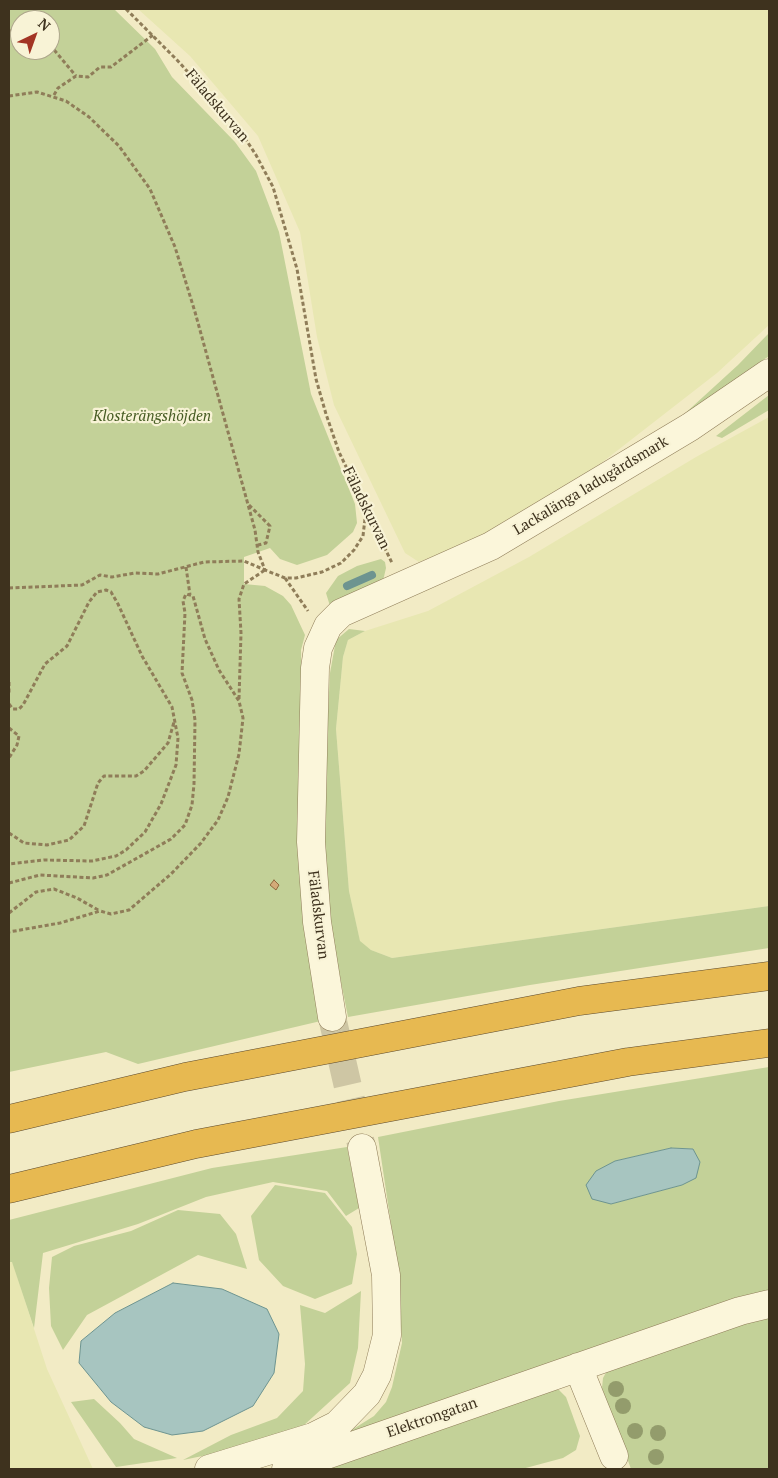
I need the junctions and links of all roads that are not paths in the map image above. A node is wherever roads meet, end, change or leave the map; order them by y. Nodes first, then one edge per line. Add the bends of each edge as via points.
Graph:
1 (769, 373) edge
2 (404, 586) joint
3 (769, 976) edge
4 (332, 1017) tunnel mouth
5 (769, 1043) edge
6 (9, 1119) edge
7 (362, 1148) tunnel mouth
8 (9, 1189) edge
9 (769, 1304) edge
10 (578, 1367) junction
11 (614, 1456) dead end
12 (209, 1469) edge
13 (286, 1469) edge

1 - 2 street, Lackalänga ladugårdsmark via 690,427 491,546
2 - 4 street, Fäladskurvan via 334,618 318,648 311,842 317,922
3 - 6 highway via 580,1001 186,1077
5 - 8 highway via 628,1062 196,1144
7 - 12 street via 386,1274 387,1335 377,1375 367,1394 338,1425 313,1437
9 - 10 street, Elektrongatan
10 - 11 street
10 - 13 street, Elektrongatan

